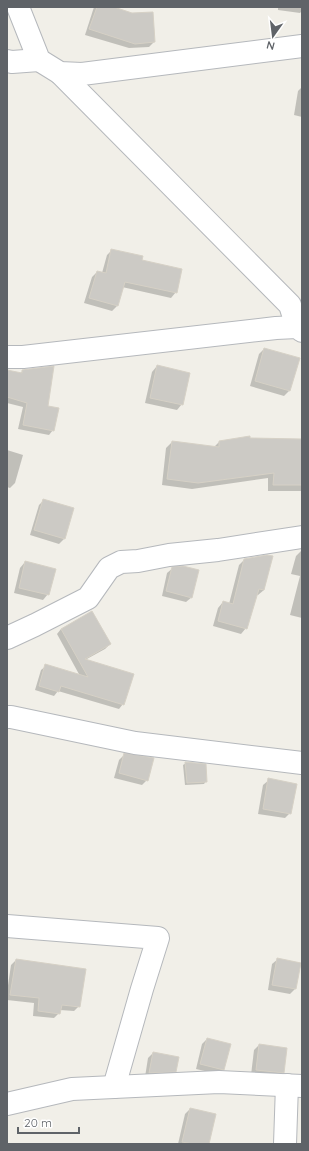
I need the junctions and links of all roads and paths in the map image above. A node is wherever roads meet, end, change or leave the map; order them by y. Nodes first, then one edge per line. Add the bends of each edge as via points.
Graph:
1 (18, 7) edge
2 (302, 46) edge
3 (40, 60) junction
4 (7, 61) edge
5 (60, 73) junction
6 (299, 329) edge
7 (7, 357) edge
8 (302, 537) edge
9 (7, 638) edge
10 (7, 717) edge
11 (302, 763) edge
12 (7, 926) edge
13 (294, 1085) edge
14 (114, 1087) junction
15 (7, 1104) edge
16 (284, 1144) edge

1 - 3 street
2 - 5 street via 82,74
3 - 4 street
3 - 5 street
5 - 6 street via 290,305
6 - 7 street via 276,328
8 - 9 street via 121,562 109,568 88,598
10 - 11 street via 135,743
12 - 14 street via 158,938
13 - 14 street via 219,1082
13 - 16 street
14 - 15 street via 72,1089

